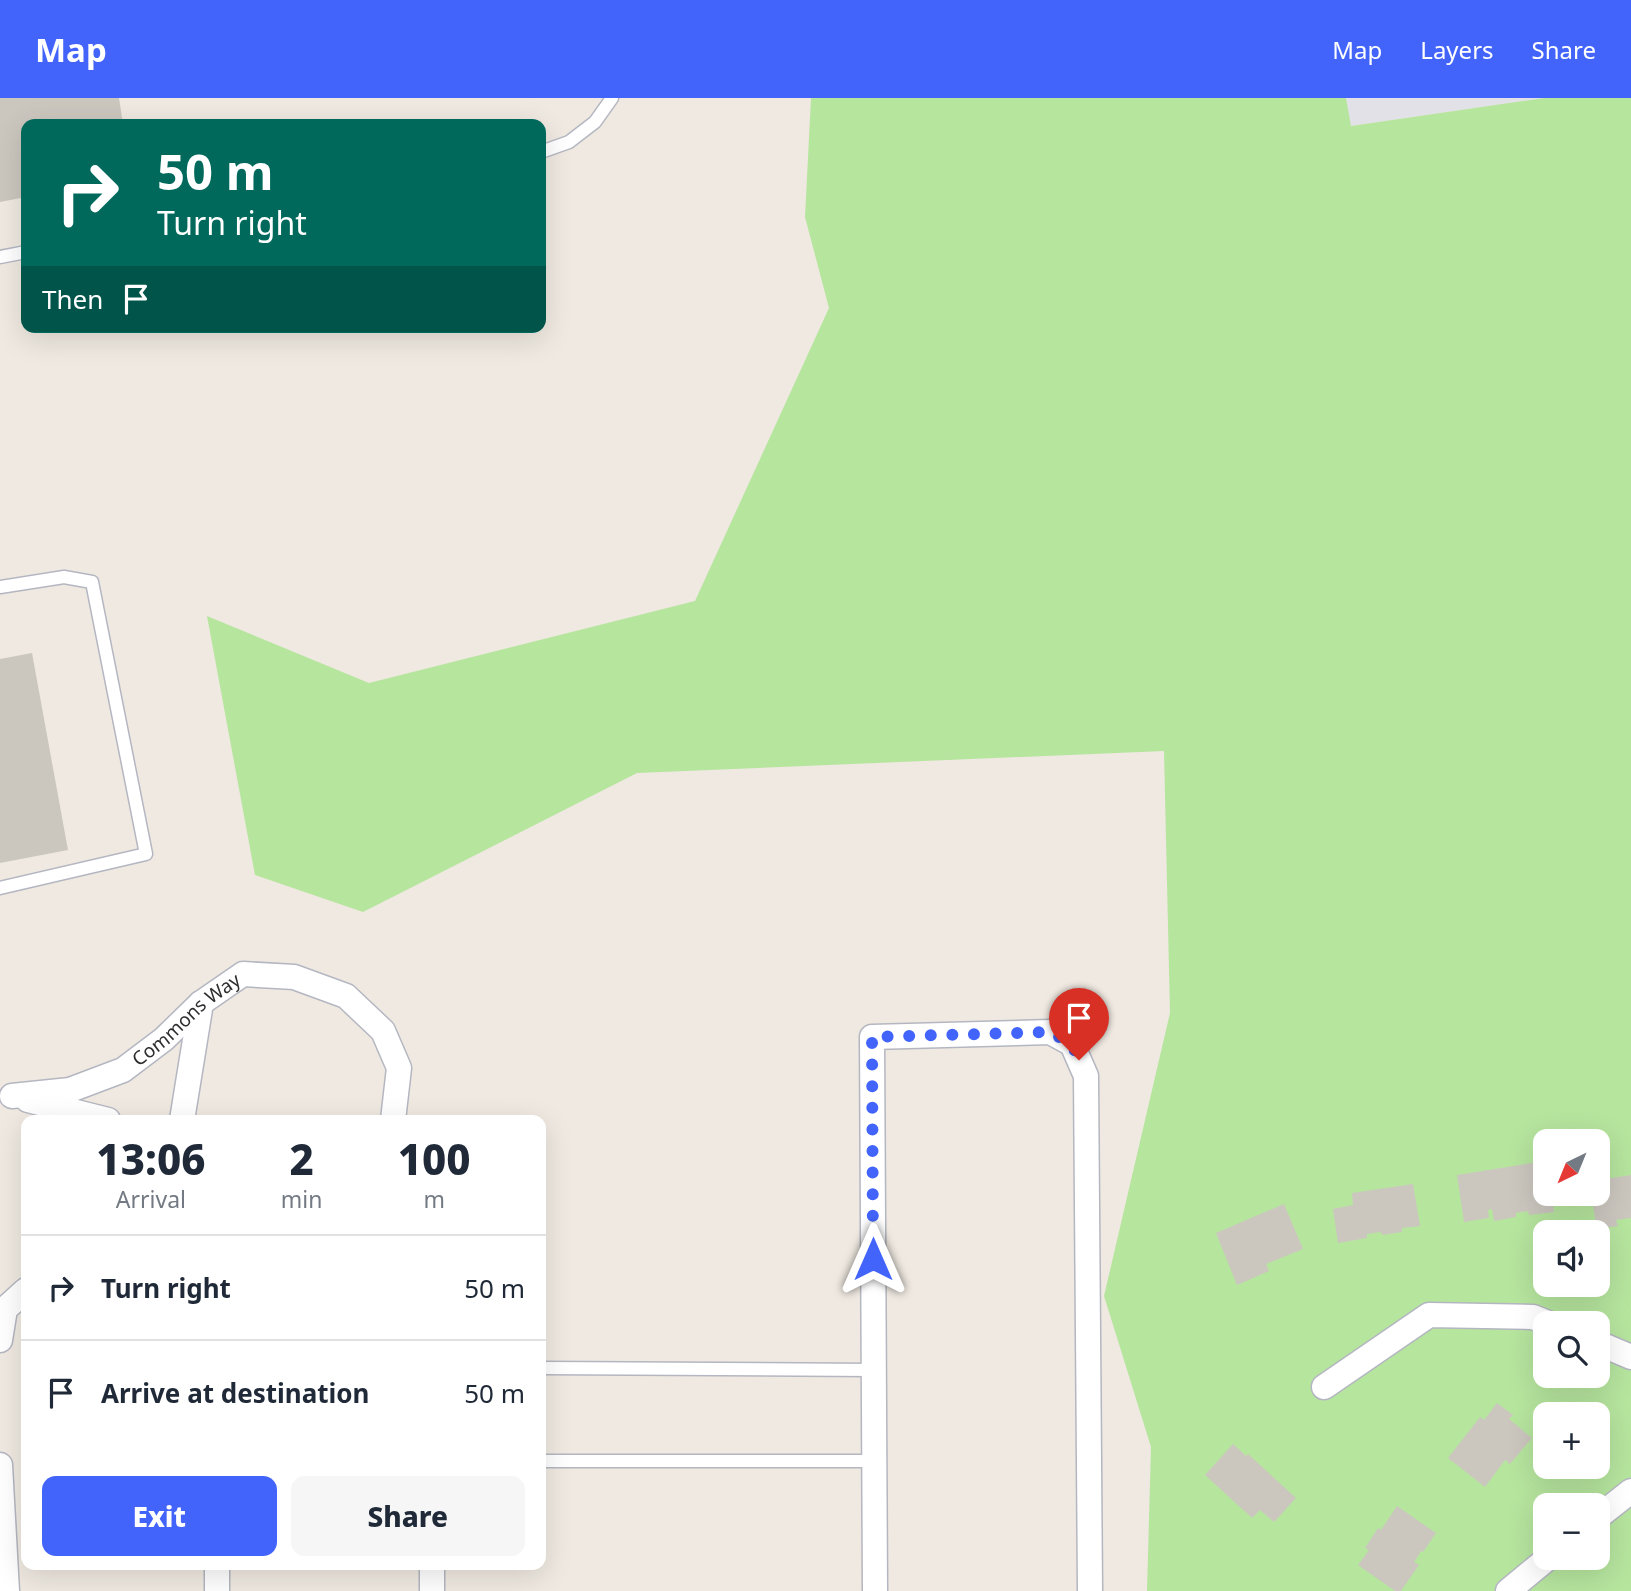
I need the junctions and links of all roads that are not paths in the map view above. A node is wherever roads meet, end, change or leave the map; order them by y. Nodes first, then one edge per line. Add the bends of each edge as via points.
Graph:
1 (612, 98) edge
2 (546, 150) edge
3 (21, 253) edge
4 (0, 257) edge
5 (0, 587) edge
6 (0, 888) edge
7 (201, 1003) junction
8 (6, 1095) edge
9 (88, 1115) edge
10 (183, 1115) edge
11 (394, 1115) edge
12 (21, 1295) edge
13 (1533, 1317) edge
14 (0, 1340) edge
15 (1610, 1348) edge
16 (1631, 1357) edge
17 (546, 1368) edge
18 (874, 1370) junction
19 (1324, 1387) dead end
20 (546, 1461) edge
21 (874, 1461) junction
22 (0, 1465) edge
23 (1631, 1491) edge
24 (1610, 1508) edge
25 (217, 1570) edge
26 (432, 1570) edge
27 (1533, 1570) edge
28 (7, 1591) edge
29 (217, 1591) edge
30 (432, 1591) edge
31 (875, 1591) edge
32 (1090, 1591) edge
33 (1508, 1591) edge

1 - 2 lane via 587,129
3 - 4 lane
5 - 6 lane via 64,577 92,582 146,853
7 - 8 street, Commons Way via 123,1070 70,1090
7 - 10 street
7 - 11 street, Commons Way via 243,974 294,977 346,996 383,1031 399,1068
8 - 9 street, Commons Way
12 - 14 street via 5,1309
13 - 19 street via 1429,1315
15 - 16 street
17 - 18 lane
18 - 21 street
18 - 32 street via 872,1037 1050,1032 1072,1044 1086,1076
20 - 21 lane
21 - 31 street
22 - 28 street
23 - 24 street
25 - 29 street
26 - 30 street
27 - 33 street

